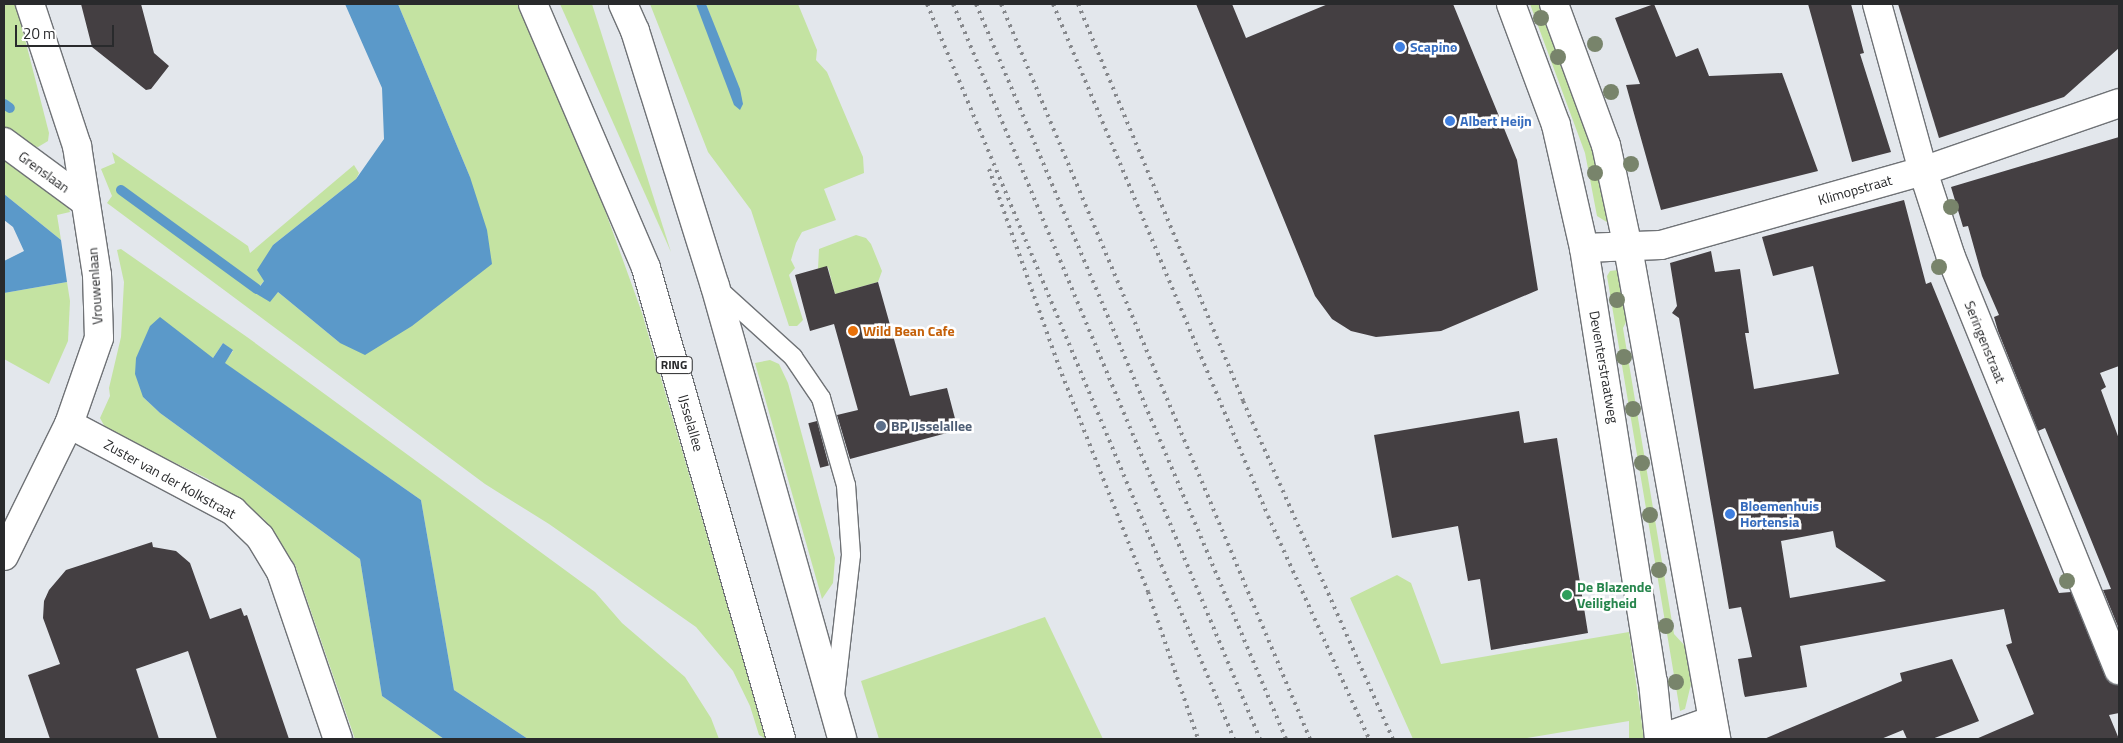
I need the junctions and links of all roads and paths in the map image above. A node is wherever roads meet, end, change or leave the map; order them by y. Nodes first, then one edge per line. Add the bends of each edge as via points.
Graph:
1 (30, 4) edge
2 (533, 4) edge
3 (623, 4) edge
4 (1511, 4) edge
5 (1554, 4) edge
6 (1877, 4) edge
7 (2119, 103) edge
8 (4, 142) edge
9 (1923, 171) junction
10 (84, 201) junction
11 (1584, 248) junction
12 (1628, 248) junction
13 (715, 286) junction
14 (69, 424) junction
15 (4, 556) edge
16 (2119, 670) edge
17 (834, 708) junction
18 (1714, 730) edge
19 (338, 739) edge
20 (781, 739) edge
21 (842, 739) edge
22 (1660, 739) edge

1 - 10 street, Vrouwenlaan via 77,146
2 - 20 street, IJsselallee / RING via 646,268
3 - 13 street via 635,30
4 - 11 street, Deventerstraatweg via 1556,125
5 - 12 street, Deventerstraatweg via 1606,145
6 - 9 street, Seringenstraat
7 - 9 street, Klimopstraat
8 - 10 street, Grenslaan
9 - 12 street, Klimopstraat via 1661,245
9 - 16 street, Seringenstraat via 1951,257
10 - 14 street, Vrouwenlaan via 97,275 99,338
11 - 12 street, Klimopstraat
11 - 22 street, Deventerstraatweg via 1634,553
12 - 18 street, Deventerstraatweg
13 - 17 street
13 - 17 lane via 793,357 822,398 846,485 851,555
14 - 15 street, Vrouwenlaan
14 - 19 street, Zuster van der Kolkstraat via 233,511 260,537 281,572
17 - 21 street
18 - 22 street, Deventerstraatweg

